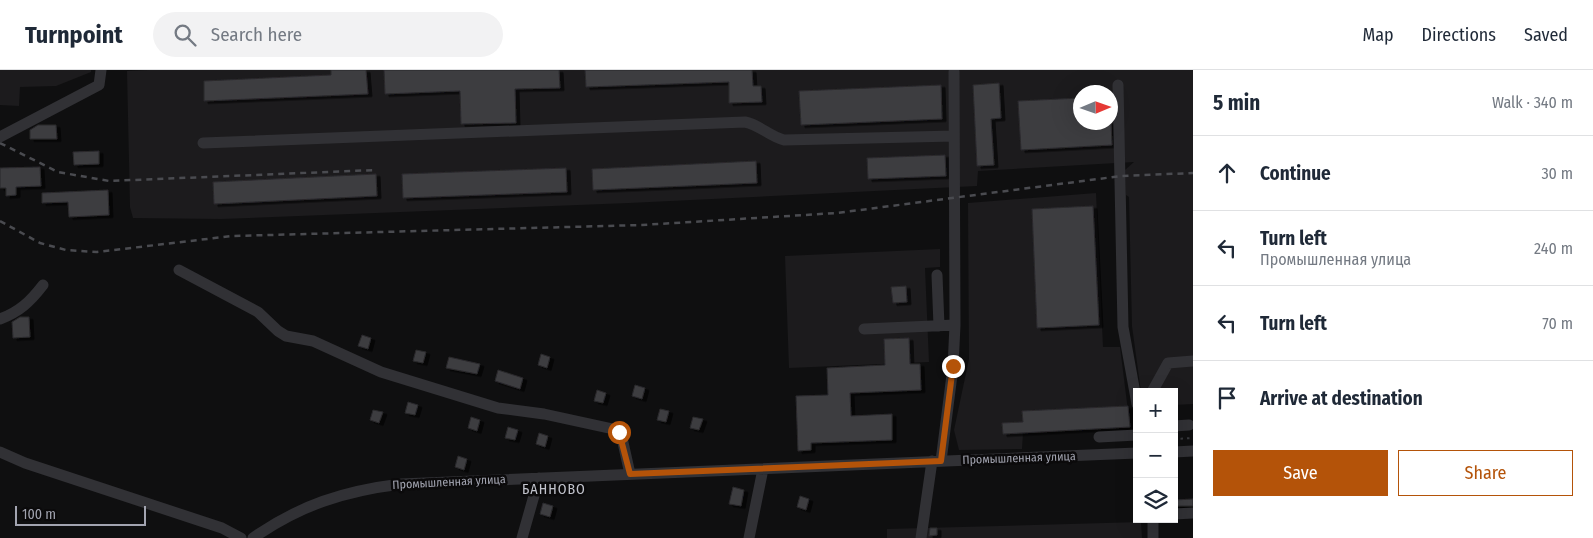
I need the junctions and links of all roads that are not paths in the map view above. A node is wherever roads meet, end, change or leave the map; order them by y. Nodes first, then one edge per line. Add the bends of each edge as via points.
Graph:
1 (101, 70) edge
2 (954, 72) dead end
3 (1118, 84) dead end
4 (954, 136) junction
5 (0, 137) edge
6 (203, 143) dead end
7 (179, 270) dead end
8 (937, 275) dead end
9 (43, 285) dead end
10 (0, 319) edge
11 (955, 325) junction
12 (939, 326) junction
13 (864, 329) dead end
14 (1193, 360) edge
15 (1134, 388) edge
16 (1154, 388) edge
17 (1189, 425) dead end
18 (1178, 426) edge
19 (1133, 435) edge
20 (1099, 436) dead end
21 (1193, 451) edge
22 (0, 452) edge
23 (1178, 452) edge
24 (1133, 453) edge
25 (936, 461) junction
26 (764, 469) junction
27 (630, 474) junction
28 (539, 478) junction
29 (1193, 513) edge
30 (1178, 514) edge
31 (1152, 523) edge
32 (241, 538) edge
33 (253, 538) edge
34 (522, 538) edge
35 (749, 538) edge
36 (921, 538) edge
37 (1153, 538) edge

1 - 5 street via 99,84
2 - 4 street
3 - 15 street via 1123,327
4 - 6 street via 784,140 756,124 744,122
4 - 11 street
7 - 27 street via 258,312 286,336 313,341 382,372 498,408 613,429 622,438
8 - 12 street
9 - 10 street via 30,302 14,314
11 - 12 street
11 - 25 street via 953,366
12 - 13 street
14 - 16 street via 1168,363
17 - 18 street
19 - 20 street
21 - 23 street
22 - 32 street via 222,528
24 - 25 street, Промышленная улица
25 - 26 street, Промышленная улица
25 - 36 street
26 - 27 street, Промышленная улица
26 - 35 street
27 - 28 street, Промышленная улица
28 - 33 street, Промышленная улица via 368,488 306,506
28 - 34 street
29 - 30 street
31 - 37 street

